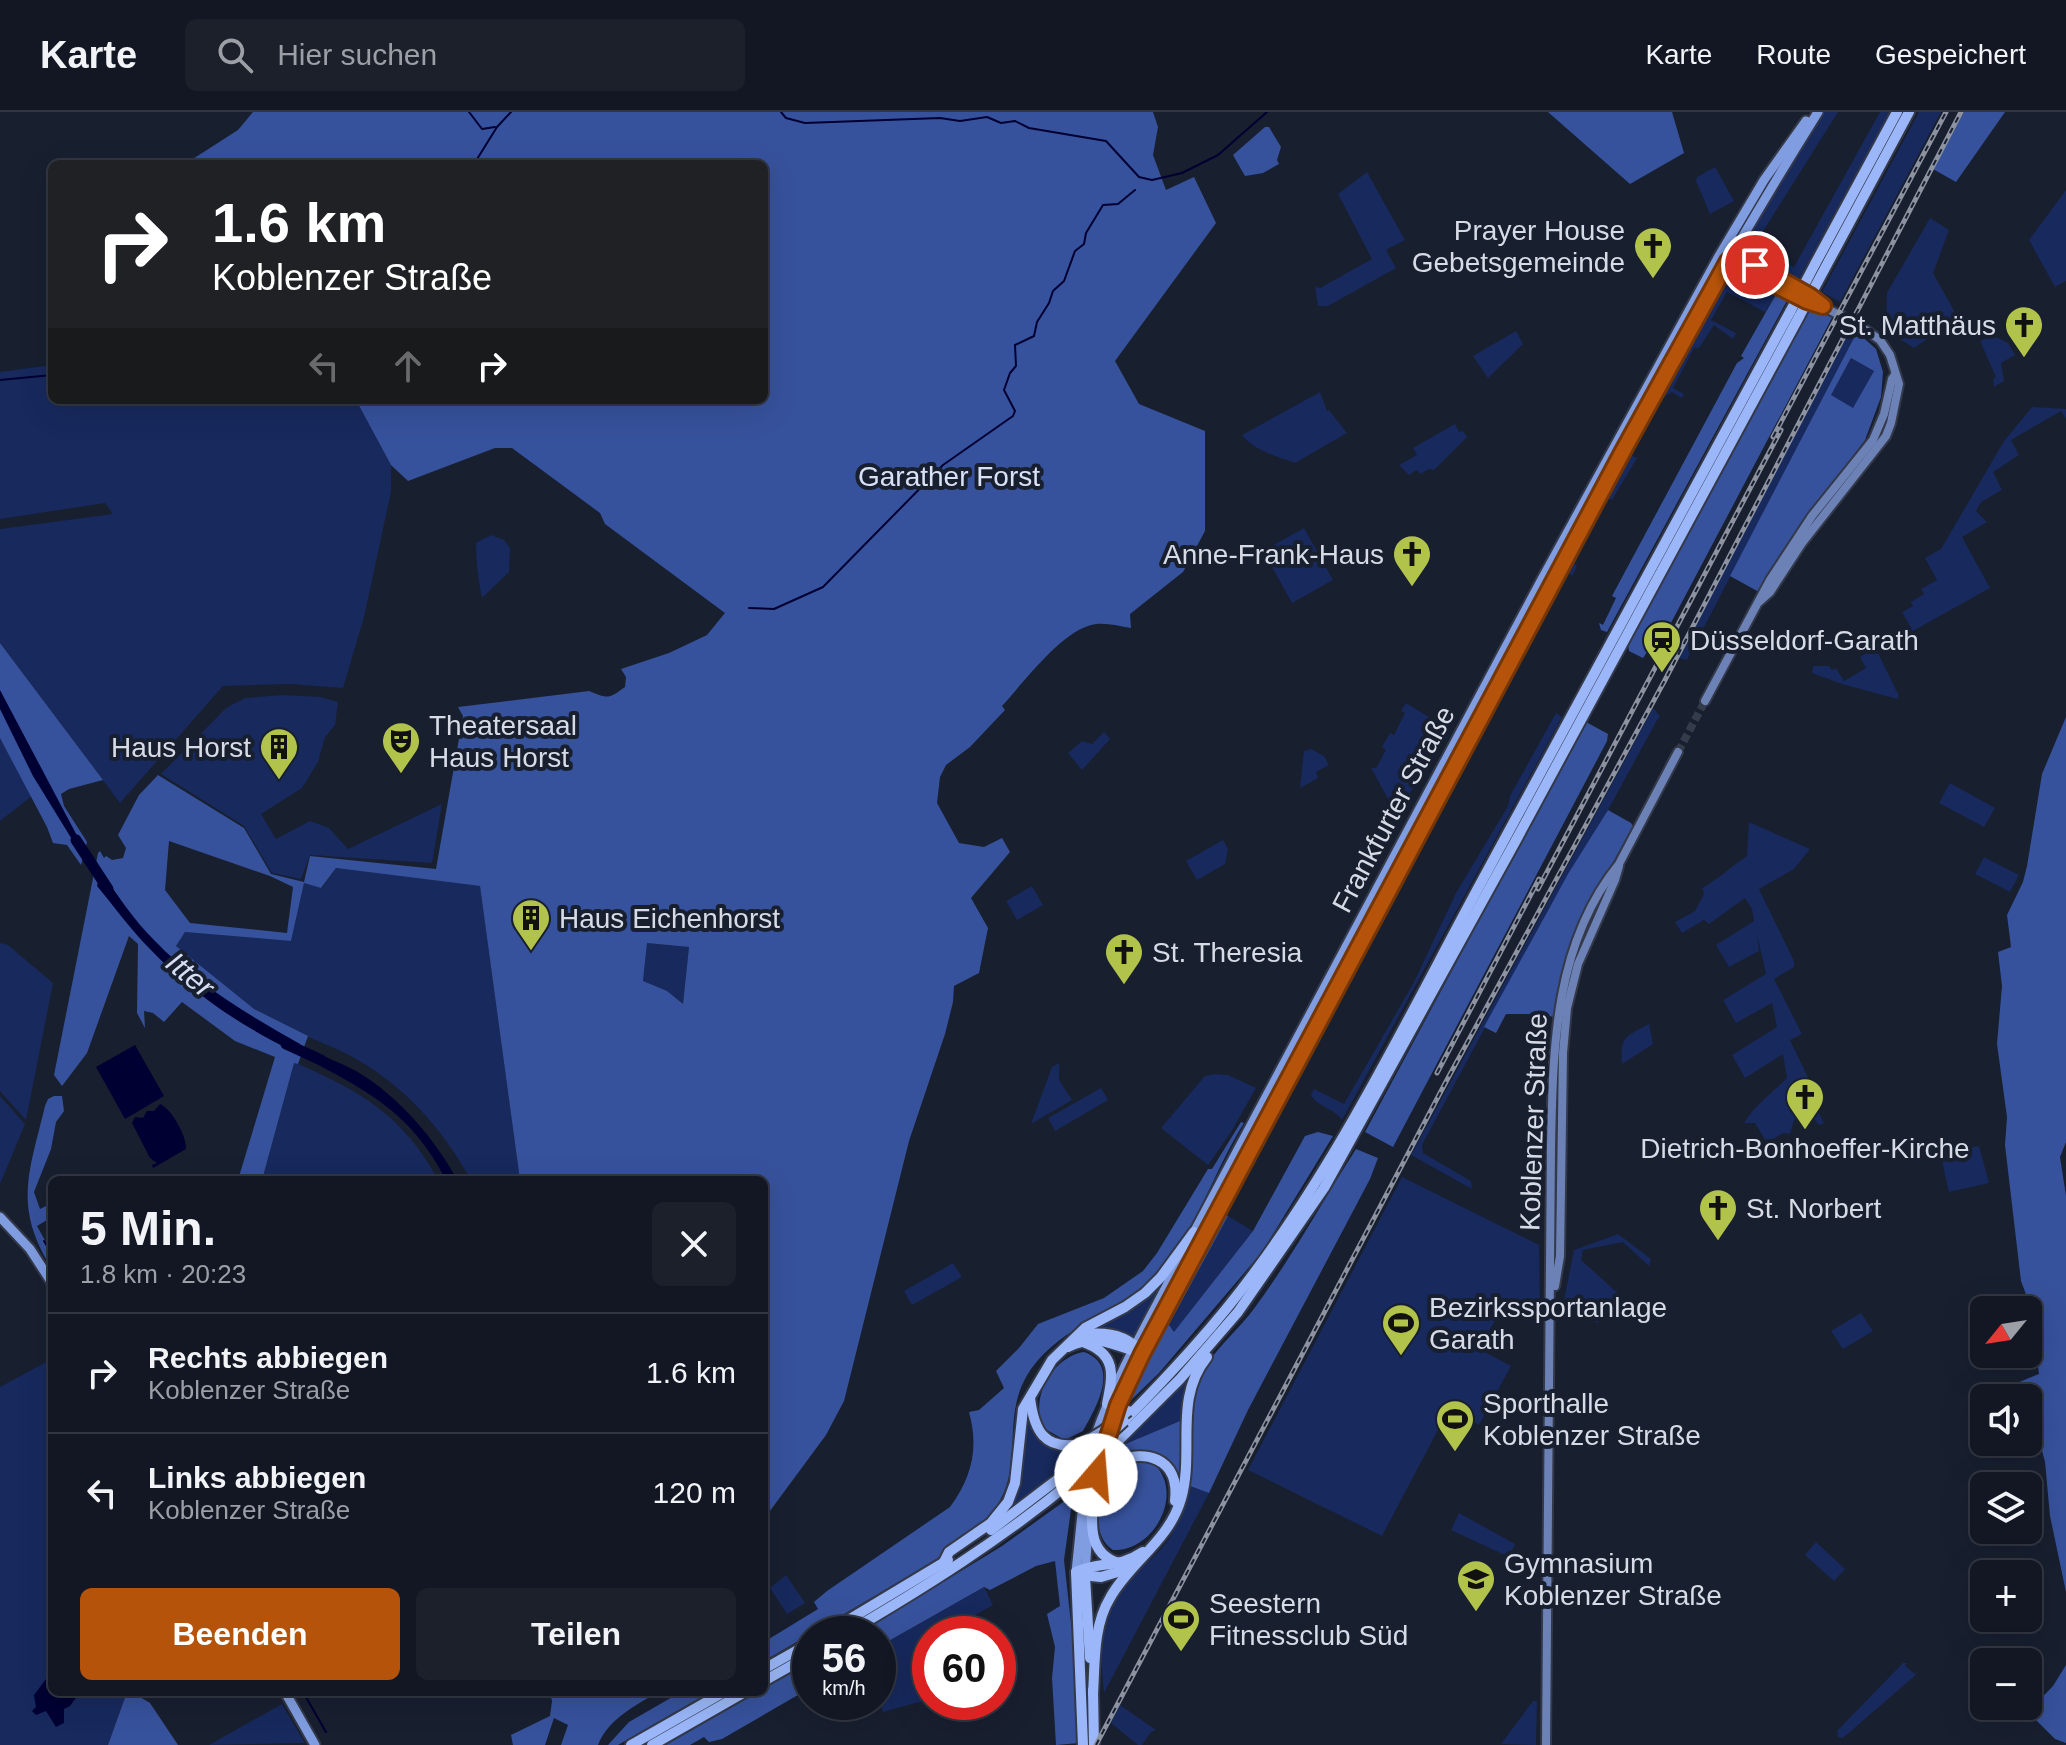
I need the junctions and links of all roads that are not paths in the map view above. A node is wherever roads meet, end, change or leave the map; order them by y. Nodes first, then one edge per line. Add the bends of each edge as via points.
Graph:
1 (1815, 112) edge
2 (1897, 112) edge
3 (1909, 112) edge
4 (1747, 227) junction
5 (1726, 254) junction
6 (1755, 265) junction
7 (1820, 267) junction
8 (1823, 306) junction
9 (1705, 701) tunnel mouth
10 (1678, 752) tunnel mouth
11 (1344, 1143) junction
12 (0, 1217) edge
13 (1194, 1232) junction
14 (48, 1277) edge
15 (1238, 1312) junction
16 (1076, 1340) junction
17 (1136, 1350) junction
18 (1030, 1397) junction
19 (1107, 1404) junction
20 (1126, 1416) junction
21 (1096, 1475) junction
22 (1070, 1486) junction
23 (944, 1562) junction
24 (1121, 1563) junction
25 (1135, 1566) junction
26 (1082, 1572) junction
27 (855, 1616) edge
28 (875, 1616) edge
29 (792, 1653) edge
30 (792, 1665) edge
31 (768, 1667) edge
32 (768, 1679) edge
33 (1093, 1694) junction
34 (287, 1696) edge
35 (717, 1696) edge
36 (738, 1696) edge
37 (315, 1745) edge
38 (631, 1745) edge
39 (652, 1745) edge
40 (1083, 1745) edge
41 (1094, 1745) edge
42 (1546, 1745) edge

1 - 4 main road, Frankfurter Straße
1 - 5 main road, Frankfurter Straße via 1764,180
2 - 7 highway
3 - 7 highway
4 - 5 main road, Frankfurter Straße
4 - 6 main road via 1745,243
5 - 6 main road
5 - 8 main road
5 - 13 main road, Frankfurter Straße via 1544,574
5 - 17 main road, Frankfurter Straße
6 - 8 main road
7 - 11 highway, bridge
8 - 9 main road via 1871,331 1890,355 1899,384 1891,423 1760,601
10 - 42 main road, Koblenzer Straße via 1619,864 1578,964 1567,1008 1561,1245 1552,1299
11 - 15 highway via 1308,1212
11 - 20 highway via 1258,1269 1200,1342
12 - 14 main road
13 - 16 highway via 1145,1293
13 - 17 main road, Frankfurter Straße
15 - 22 highway, bridge via 1180,1379
15 - 25 highway via 1238,1320 1192,1380 1181,1502 1159,1541
16 - 17 highway via 1104,1332
16 - 18 highway via 1042,1373
16 - 19 highway via 1095,1346 1109,1360
17 - 19 main road, Frankfurter Straße
17 - 21 main road, Frankfurter Straße
18 - 20 highway, bridge via 1033,1419 1045,1437 1062,1445 1081,1444
18 - 23 highway via 1023,1409 1008,1502
19 - 26 main road, Frankfurter Straße via 1090,1454 1081,1506
20 - 23 highway, bridge via 1075,1466
21 - 24 highway via 1093,1543 1108,1560
21 - 26 main road, Frankfurter Straße
22 - 24 highway, bridge via 1132,1455 1155,1458 1168,1469 1176,1491 1172,1509 1143,1552
22 - 28 highway via 1041,1512
23 - 27 highway
24 - 26 highway
25 - 26 highway via 1117,1574
25 - 33 highway via 1108,1600 1099,1627
26 - 33 highway, Frankfurter Straße
26 - 40 highway, Frankfurter Straße
29 - 31 highway
30 - 32 highway
33 - 41 highway, Frankfurter Straße
34 - 37 main road
35 - 38 highway
36 - 39 highway

